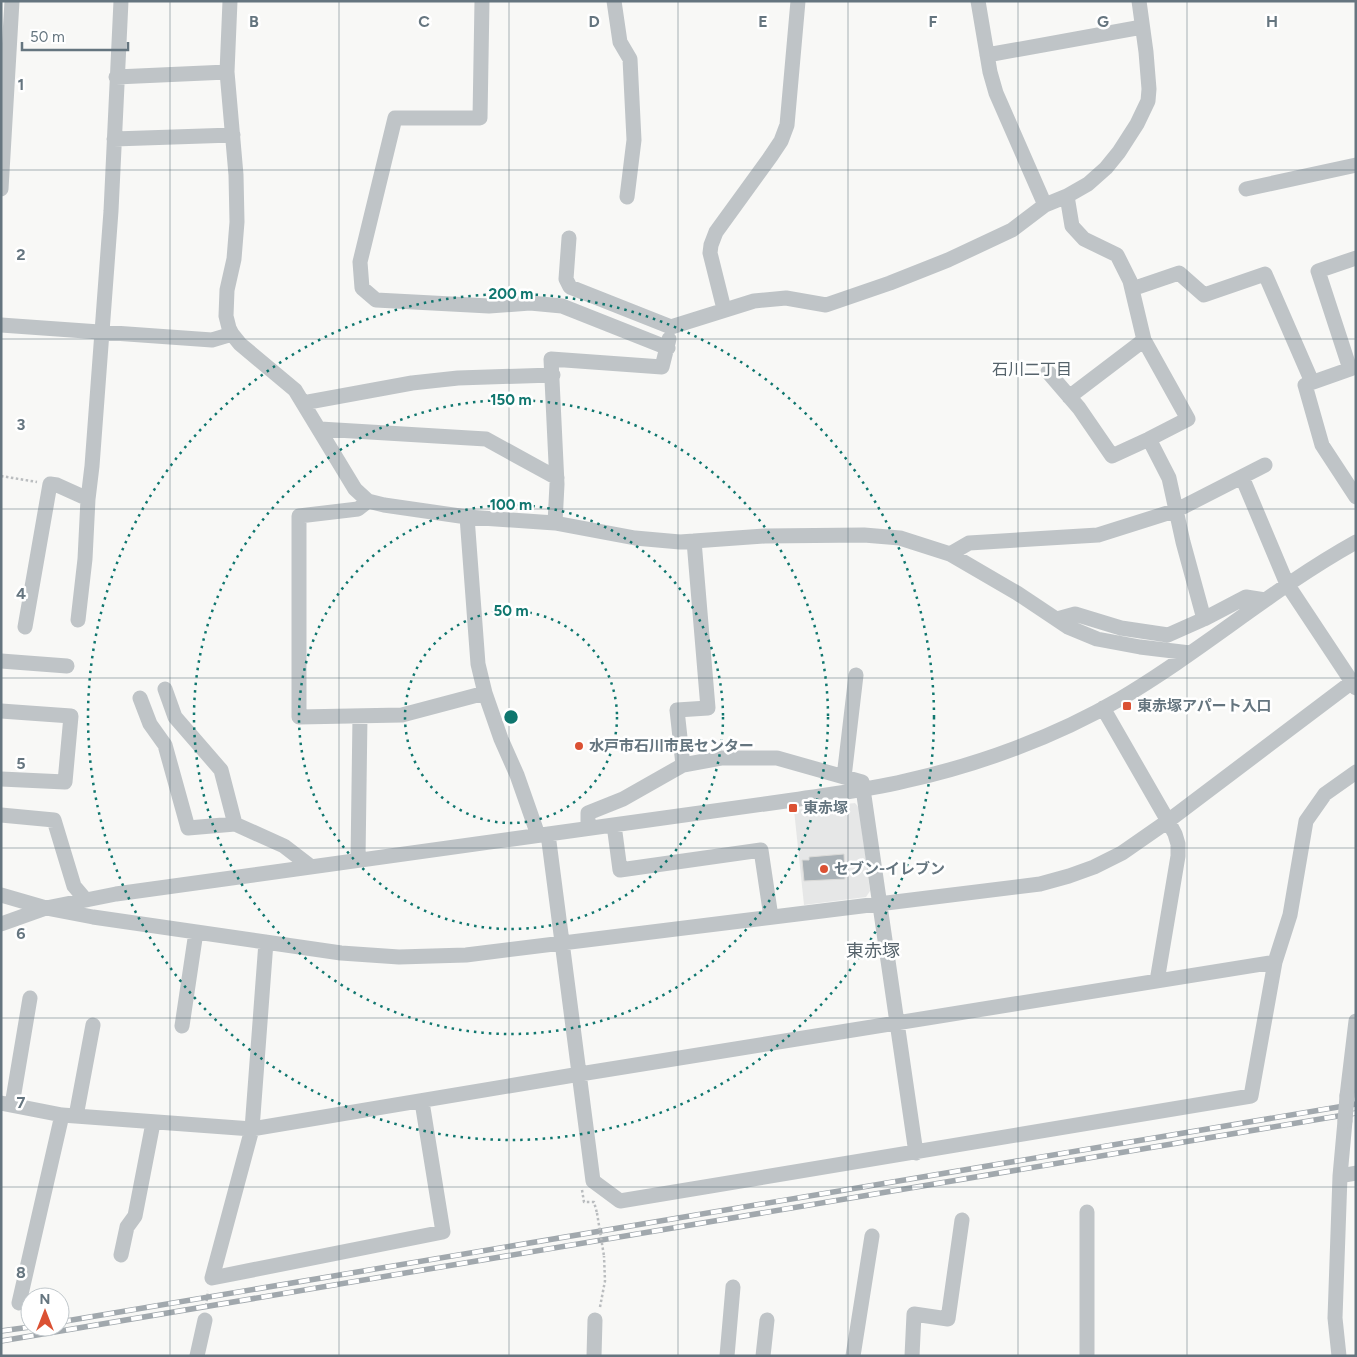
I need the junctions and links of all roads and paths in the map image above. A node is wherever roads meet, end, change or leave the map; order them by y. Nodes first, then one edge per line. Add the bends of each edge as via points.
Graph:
1 (12, 1) edge
2 (121, 1) edge
3 (230, 1) edge
4 (482, 1) edge
5 (614, 1) edge
6 (798, 1) edge
7 (978, 1) edge
8 (1138, 1) edge
9 (1142, 27) junction
10 (987, 55) junction
11 (227, 72) junction
12 (116, 77) junction
13 (233, 135) junction
14 (114, 139) junction
15 (1356, 165) edge
16 (1, 189) edge
17 (1246, 189) dead end
18 (1067, 196) junction
19 (627, 197) dead end
20 (1044, 205) junction
21 (569, 238) dead end
22 (1356, 258) edge
23 (1132, 289) junction
24 (724, 309) junction
25 (1, 326) edge
26 (671, 327) junction
27 (103, 332) junction
28 (232, 334) junction
29 (1144, 340) junction
30 (668, 348) junction
31 (1353, 368) edge
32 (1048, 372) dead end
33 (553, 374) junction
34 (1312, 382) junction
35 (1069, 397) junction
36 (304, 403) junction
37 (320, 430) junction
38 (1150, 439) junction
39 (1265, 465) dead end
40 (1, 476) edge
41 (1242, 477) junction
42 (557, 478) junction
43 (50, 484) junction
44 (1356, 497) edge
45 (88, 499) junction
46 (368, 500) junction
47 (1177, 510) junction
48 (466, 517) junction
49 (555, 523) junction
50 (694, 541) junction
51 (1356, 542) edge
52 (950, 554) junction
53 (1287, 584) junction
54 (1265, 600) junction
55 (1057, 619) junction
56 (1204, 619) junction
57 (78, 620) dead end
58 (25, 627) dead end
59 (1190, 653) junction
60 (1, 661) edge
61 (67, 666) dead end
62 (856, 675) dead end
63 (1354, 685) edge
64 (165, 690) dead end
65 (485, 693) junction
66 (140, 698) dead end
67 (1103, 708) junction
68 (1, 711) edge
69 (360, 716) junction
70 (175, 717) junction
71 (152, 727) junction
72 (683, 765) junction
73 (1356, 772) edge
74 (844, 777) junction
75 (1, 779) edge
76 (863, 790) junction
77 (1, 815) edge
78 (1168, 821) junction
79 (235, 824) junction
80 (614, 825) junction
81 (588, 828) junction
82 (543, 834) junction
83 (358, 860) junction
84 (310, 866) junction
85 (1, 895) edge
86 (85, 899) junction
87 (879, 904) junction
88 (46, 908) junction
89 (771, 917) junction
90 (1, 924) edge
91 (196, 932) junction
92 (266, 942) junction
93 (562, 943) junction
94 (1275, 962) junction
95 (1157, 981) junction
96 (30, 998) dead end
97 (1356, 1021) edge
98 (897, 1024) junction
99 (93, 1025) dead end
100 (182, 1026) dead end
101 (580, 1074) junction
102 (422, 1102) junction
103 (6, 1104) edge
104 (69, 1116) junction
105 (153, 1122) junction
106 (252, 1129) junction
107 (916, 1153) junction
108 (1356, 1173) edge
109 (1340, 1176) junction
110 (584, 1202) dead end
111 (1087, 1212) dead end
112 (962, 1220) dead end
113 (872, 1236) dead end
114 (122, 1255) dead end
115 (212, 1278) junction
116 (733, 1287) dead end
117 (19, 1303) dead end
118 (205, 1320) joint
119 (595, 1320) joint
120 (767, 1320) dead end
121 (197, 1356) edge
122 (594, 1356) edge
123 (727, 1356) edge
124 (763, 1356) edge
125 (853, 1356) edge
126 (912, 1356) edge
127 (1087, 1356) edge
128 (1339, 1356) edge

1 - 16 street
2 - 12 street
3 - 11 street
4 - 30 street via 480,118 395,118 360,262 362,288 376,300 562,306
5 - 19 street via 620,42 630,59 634,140
6 - 24 street via 788,116 781,141 710,245 712,266
7 - 10 street
8 - 9 street
9 - 10 street
9 - 18 street via 1148,101 1119,152 1106,168
10 - 20 street via 996,93
11 - 12 street
11 - 13 street
12 - 14 street
13 - 14 street
13 - 28 street via 237,222 226,302 226,316
14 - 27 street
15 - 17 street
18 - 20 street
18 - 23 street via 1072,226 1084,239 1117,255
20 - 24 street via 1012,230 948,260 826,305 779,298
21 - 26 street via 566,279 570,287
22 - 31 street via 1318,272
23 - 29 street
23 - 34 street via 1179,273 1204,295 1265,274
24 - 26 street
25 - 27 street
26 - 30 street
27 - 28 street via 212,340
27 - 45 street
28 - 36 street via 295,390
29 - 35 street
29 - 38 street via 1188,419
30 - 33 street via 662,366 551,360
31 - 34 street
32 - 35 street
33 - 36 street via 412,383
33 - 42 street
34 - 44 street via 1305,385 1322,445
35 - 38 street via 1112,456
36 - 37 street
37 - 42 street via 486,439
37 - 46 street via 356,489
38 - 47 street via 1169,478
39 - 41 street
40 - 43 path
41 - 47 street
41 - 53 street
42 - 49 street
43 - 45 street
43 - 58 street
45 - 57 street
46 - 48 street via 384,506
46 - 69 street via 358,509 299,516 299,717
47 - 52 street via 1098,535 969,543
47 - 56 street
48 - 49 street
48 - 65 street via 478,664
49 - 50 street via 635,538
50 - 52 street via 864,535 900,538
50 - 72 street via 708,708 677,710
51 - 53 street
52 - 55 street
53 - 54 street
53 - 63 street
54 - 56 street via 1246,596
54 - 59 street
55 - 56 street via 1075,614 1121,628 1168,635
55 - 59 street via 1097,639
59 - 67 street
60 - 61 street
62 - 74 street
63 - 78 street
64 - 70 street
65 - 69 street via 402,715
65 - 82 street via 501,740
66 - 71 street
67 - 76 street via 1022,745 970,763
67 - 78 street
68 - 75 street via 71,716 65,782
69 - 83 street
70 - 71 street
70 - 79 street via 221,770
71 - 79 street via 165,745 188,828
72 - 74 street via 721,758 777,758
72 - 81 street via 623,799 588,813
73 - 94 street via 1325,794 1306,821 1290,915
74 - 76 street via 862,782
76 - 80 street
76 - 87 street
77 - 86 street via 54,820 74,886
78 - 87 street via 1122,853 1069,876 1040,884
78 - 95 street via 1178,844 1178,856
79 - 84 street via 284,846
80 - 81 street
80 - 89 street via 620,870 761,850
81 - 82 street
82 - 83 street
82 - 93 street
83 - 84 street
84 - 86 street
85 - 88 street
86 - 88 street
87 - 89 street
87 - 98 street
88 - 90 street
88 - 91 street
89 - 93 street
91 - 92 street
91 - 100 street
92 - 93 street via 341,953 399,957 466,955
92 - 106 street
93 - 101 street
94 - 95 street
94 - 107 street via 1251,1096
95 - 98 street
96 - 103 street
97 - 109 street, bridge
98 - 101 street
98 - 107 street
99 - 104 street
101 - 102 street
101 - 107 street via 594,1182 620,1201
102 - 106 street
102 - 115 street via 443,1232
103 - 104 street
104 - 105 street
104 - 117 street
105 - 106 street
105 - 114 street via 135,1216 127,1228
106 - 115 street
108 - 109 street
109 - 128 street via 1335,1318
110 - 119 path, bridge via 594,1202 604,1256 605,1281
111 - 127 street
112 - 126 street via 948,1320 914,1314
113 - 125 street
115 - 118 path
116 - 123 street
118 - 121 street
119 - 122 street
120 - 124 street

